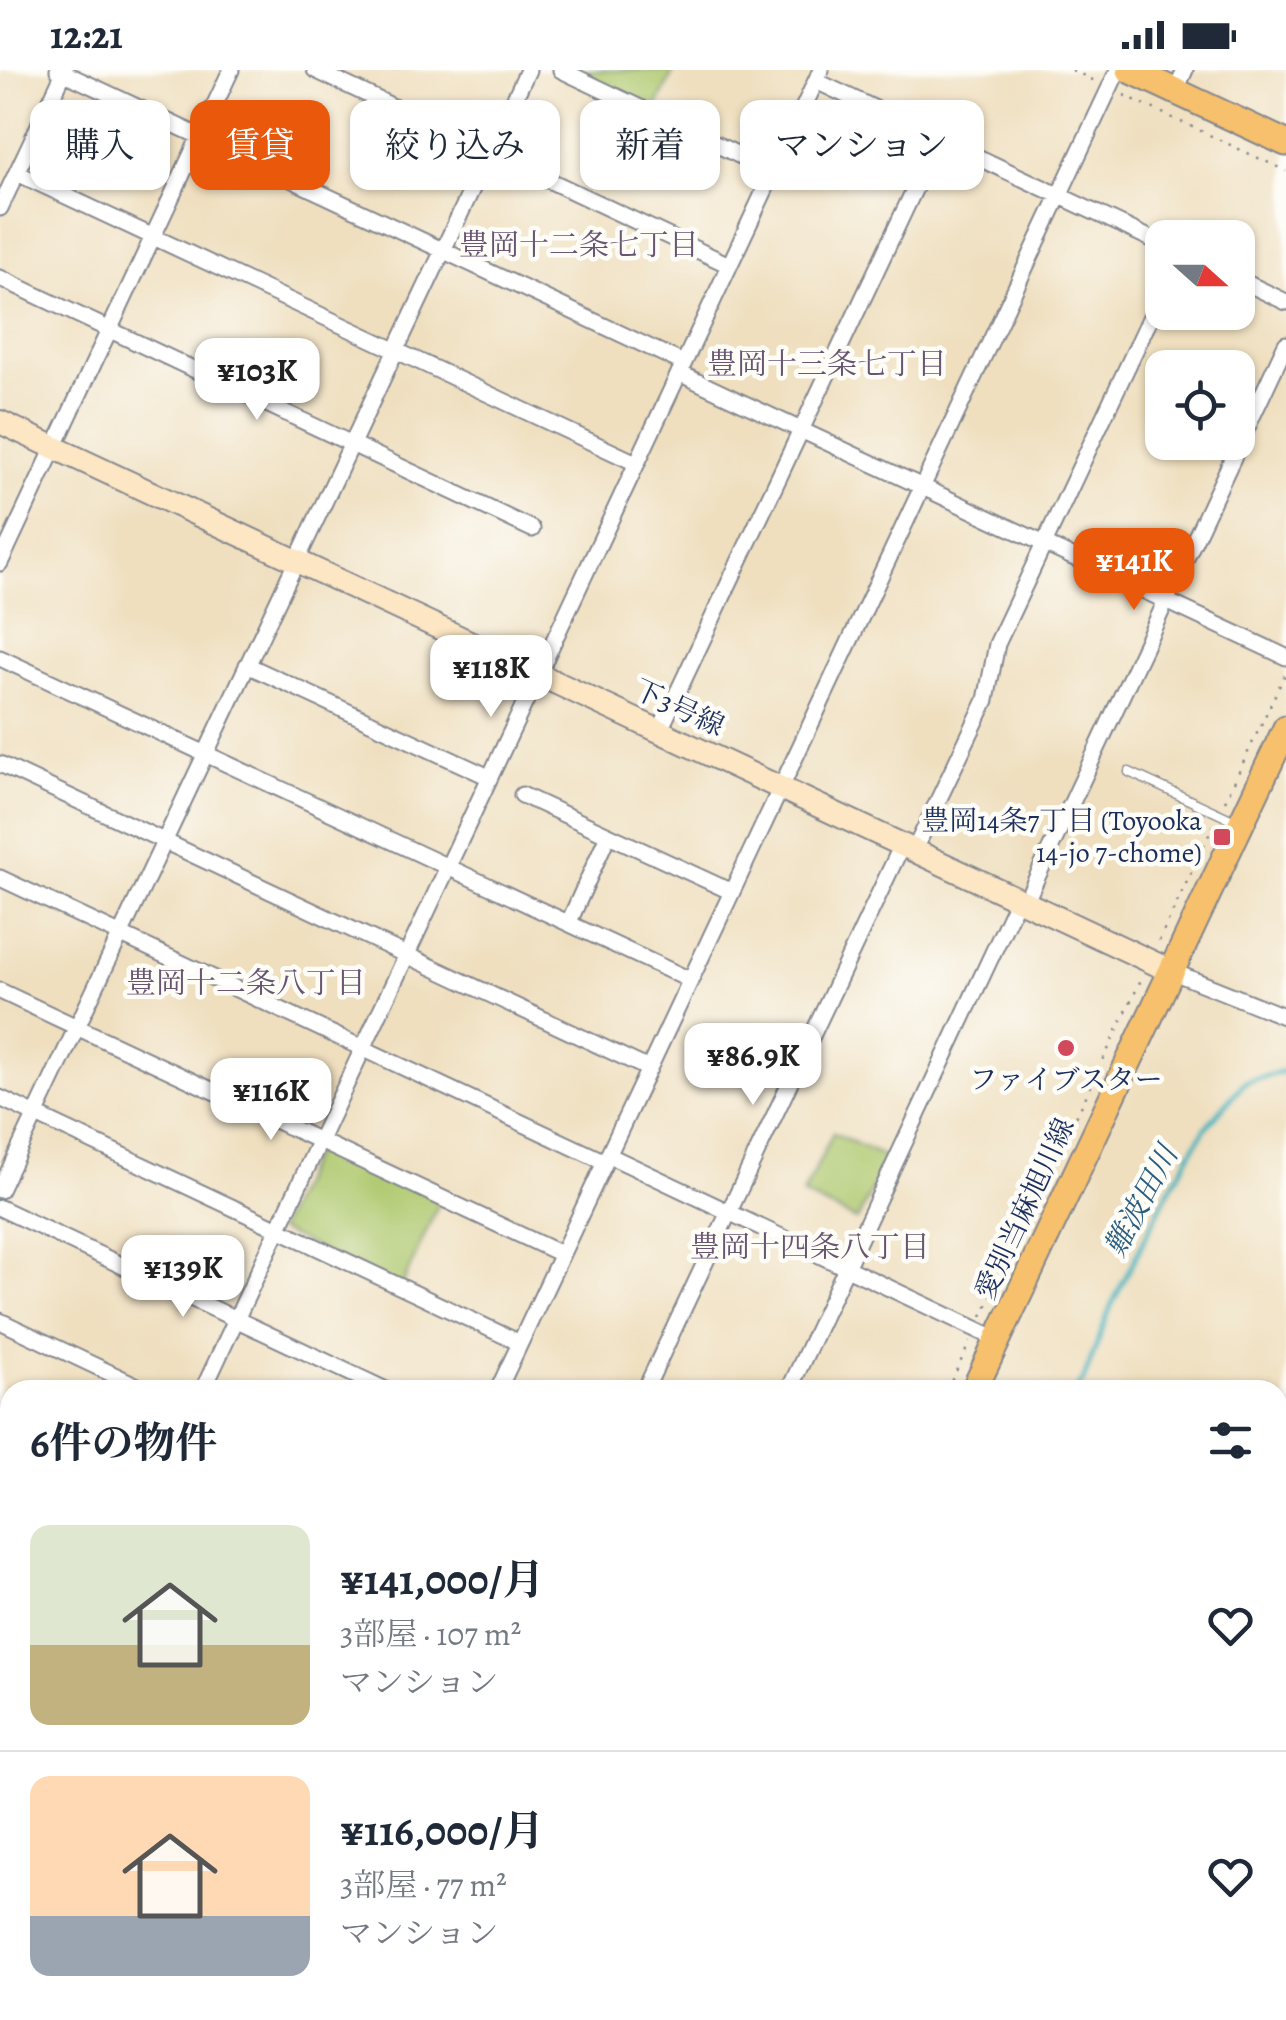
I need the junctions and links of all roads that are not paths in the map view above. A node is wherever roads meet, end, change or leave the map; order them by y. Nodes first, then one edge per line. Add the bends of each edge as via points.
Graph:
1 (231, 70) edge
2 (315, 70) edge
3 (528, 70) edge
4 (561, 70) edge
5 (1118, 70) edge
6 (1130, 70) edge
7 (62, 71) edge
8 (816, 74) edge
9 (1180, 81) edge
10 (217, 100) edge
11 (378, 100) edge
12 (513, 100) edge
13 (805, 100) edge
14 (866, 100) edge
15 (190, 133) edge
16 (1286, 143) edge
17 (190, 156) edge
18 (740, 156) edge
19 (984, 158) edge
20 (17, 173) junction
21 (560, 186) edge
22 (312, 190) edge
23 (470, 190) edge
24 (765, 190) edge
25 (913, 190) edge
26 (1060, 194) junction
27 (0, 208) edge
28 (152, 235) junction
29 (1145, 236) edge
30 (442, 251) junction
31 (730, 265) junction
32 (0, 278) edge
33 (1255, 287) edge
34 (1286, 302) edge
35 (108, 328) junction
36 (1145, 329) edge
37 (1286, 344) edge
38 (396, 350) junction
39 (681, 368) junction
40 (0, 422) edge
41 (802, 429) junction
42 (352, 443) junction
43 (53, 447) junction
44 (636, 463) junction
45 (922, 486) junction
46 (532, 530) dead end
47 (1046, 542) junction
48 (2, 554) edge
49 (297, 561) junction
50 (1166, 598) junction
51 (1286, 657) edge
52 (0, 658) edge
53 (247, 665) junction
54 (537, 675) junction
55 (1286, 728) edge
56 (659, 732) junction
57 (205, 752) junction
58 (0, 764) edge
59 (1129, 772) dead end
60 (489, 778) junction
61 (780, 789) junction
62 (522, 794) dead end
63 (1230, 819) junction
64 (608, 834) junction
65 (163, 842) junction
66 (908, 848) junction
67 (448, 866) junction
68 (0, 878) edge
69 (732, 892) junction
70 (1022, 901) junction
71 (568, 922) junction
72 (119, 934) junction
73 (406, 956) junction
74 (1160, 966) junction
75 (690, 980) junction
76 (0, 990) edge
77 (1286, 1018) edge
78 (77, 1027) junction
79 (362, 1049) junction
80 (648, 1069) junction
81 (0, 1098) edge
82 (36, 1115) junction
83 (319, 1141) junction
84 (606, 1159) junction
85 (0, 1190) edge
86 (0, 1208) edge
87 (729, 1211) junction
88 (278, 1230) junction
89 (561, 1254) junction
90 (846, 1268) junction
91 (236, 1320) junction
92 (0, 1321) edge
93 (986, 1334) junction
94 (520, 1343) junction
95 (125, 1380) edge
96 (208, 1380) edge
97 (365, 1380) edge
98 (503, 1380) edge
99 (650, 1380) edge
100 (794, 1380) edge
101 (976, 1380) edge

1 - 10 street
2 - 11 street
3 - 12 street
4 - 18 street
5 - 26 street
6 - 9 main road
7 - 15 street
7 - 20 street
8 - 13 street
8 - 14 street
9 - 16 main road
17 - 28 street
19 - 26 street
20 - 27 street
20 - 28 street
21 - 31 street
22 - 30 street
23 - 30 street
24 - 31 street
25 - 41 street
26 - 29 street
26 - 45 street
28 - 35 street
28 - 38 street
30 - 38 street
30 - 39 street
31 - 39 street
32 - 35 street
33 - 34 street
35 - 42 street
35 - 43 street
36 - 47 street
37 - 50 street
38 - 42 street
38 - 44 street
39 - 41 street
39 - 44 street
40 - 43 street, 下3号線
41 - 45 street
41 - 56 street
42 - 46 street
42 - 49 street
43 - 48 street
43 - 49 street, 下3号線
44 - 54 street
45 - 47 street
45 - 61 street
47 - 50 street
47 - 66 street via 997,644 986,700
49 - 53 street
49 - 54 street, 下3号線
50 - 51 street
50 - 70 street
52 - 57 street
53 - 57 street
53 - 60 street
54 - 56 street, 下3号線
54 - 60 street
55 - 63 main road, 愛別当麻旭川線
56 - 61 street, 下3号線
57 - 65 street
57 - 67 street
58 - 65 street
59 - 63 lane
60 - 67 street
61 - 66 street, 下3号線
61 - 69 street
62 - 64 street
63 - 74 main road, 愛別当麻旭川線
64 - 69 street
64 - 71 street
65 - 72 street
65 - 73 street
66 - 70 street, 下3号線
66 - 87 street
67 - 71 street
67 - 73 street
68 - 72 street
69 - 75 street
70 - 74 street, 下3号線
70 - 90 street
71 - 75 street
72 - 78 street
72 - 79 street
73 - 79 street
73 - 80 street
74 - 77 street
74 - 93 main road, 愛別当麻旭川線
75 - 80 street
76 - 78 street
78 - 82 street
78 - 83 street
79 - 83 street
79 - 84 street
80 - 84 street
81 - 82 street
82 - 85 street
82 - 88 street
83 - 88 street
83 - 89 street
84 - 87 street
84 - 89 street
86 - 91 street
87 - 90 street
87 - 99 street
88 - 91 street
88 - 94 street
89 - 94 street
90 - 93 street
90 - 100 street
91 - 96 street
91 - 97 street
92 - 95 street
93 - 101 main road, 愛別当麻旭川線
94 - 98 street

